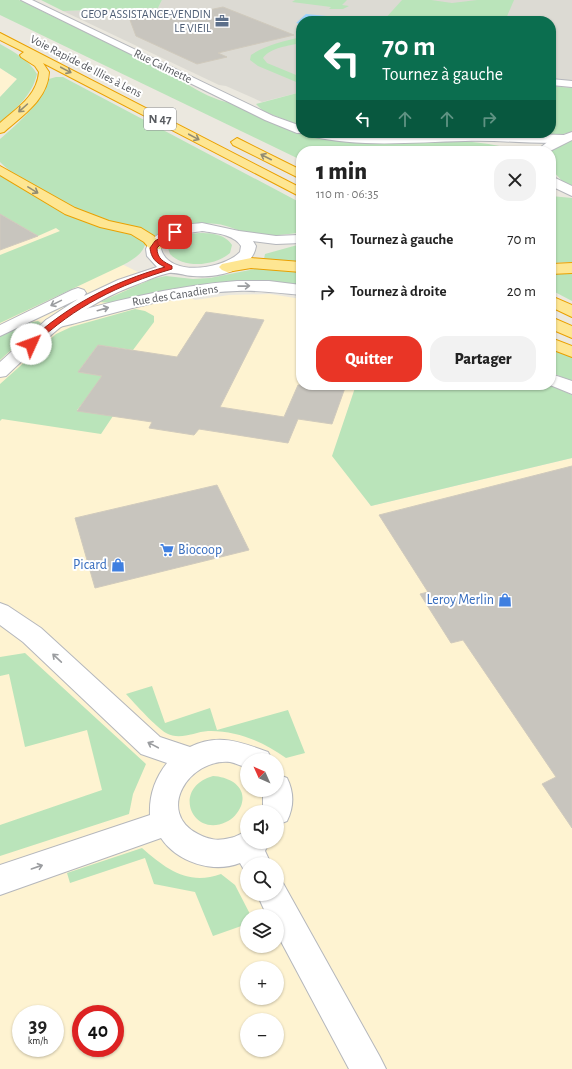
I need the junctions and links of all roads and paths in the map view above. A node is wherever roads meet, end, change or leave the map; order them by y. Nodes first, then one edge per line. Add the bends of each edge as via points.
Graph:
1 (25, 0) edge
2 (0, 36) edge
3 (19, 46) junction
4 (556, 82) edge
5 (572, 84) edge
6 (296, 128) edge
7 (0, 129) edge
8 (223, 136) dead end
9 (568, 137) edge
10 (360, 138) edge
11 (445, 138) joint
12 (503, 138) edge
13 (507, 146) edge
14 (550, 146) edge
15 (0, 170) edge
16 (296, 172) edge
17 (556, 183) edge
18 (296, 190) edge
19 (572, 193) edge
20 (556, 194) edge
21 (239, 235) junction
22 (296, 239) edge
23 (296, 240) edge
24 (154, 250) junction
25 (246, 254) junction
26 (227, 267) junction
27 (296, 267) edge
28 (170, 268) junction
29 (572, 268) edge
30 (556, 269) edge
31 (296, 289) edge
32 (556, 304) edge
33 (572, 312) edge
34 (52, 324) junction
35 (556, 325) edge
36 (0, 330) edge
37 (572, 333) edge
38 (556, 345) edge
39 (572, 352) edge
40 (0, 372) edge
41 (556, 380) edge
42 (572, 388) edge
43 (0, 612) edge
44 (245, 753) edge
45 (190, 758) junction
46 (166, 823) junction
47 (253, 851) edge
48 (0, 880) edge
49 (276, 901) edge
50 (368, 1069) edge

1 - 6 street, Rue Calmette via 269,118
2 - 3 highway, N 47
3 -> 7 highway via 24,54 42,68 45,77 38,92
3 -> 18 highway, N 47
4 - 5 street
16 -> 8 highway
9 - 12 street via 539,140
9 - 14 street
10 - 11 street
11 - 13 street via 494,142
15 -> 24 highway via 58,205 87,217 136,231 148,239
17 - 19 street
19 - 20 street
21 - 22 street via 276,240
21 - 24 street via 216,228 188,228 164,236
21 - 25 street via 248,247
23 - 25 street
24 - 28 street via 160,262
24 -> 36 street
25 - 26 street
26 - 27 highway via 251,263
26 - 28 street via 198,272
28 - 34 street via 108,289 77,306
29 - 30 highway
34 -> 31 street, Rue des Canadiens via 125,303 177,292 265,286
32 - 33 highway
34 - 40 street
35 - 37 highway
38 - 39 highway
41 - 42 street
45 -> 43 street via 152,746 32,635
44 - 45 street via 227,749 208,751
45 - 46 street via 175,771 166,787 162,805
46 - 47 street via 176,838 191,848 209,854
48 -> 46 street
49 - 50 street

